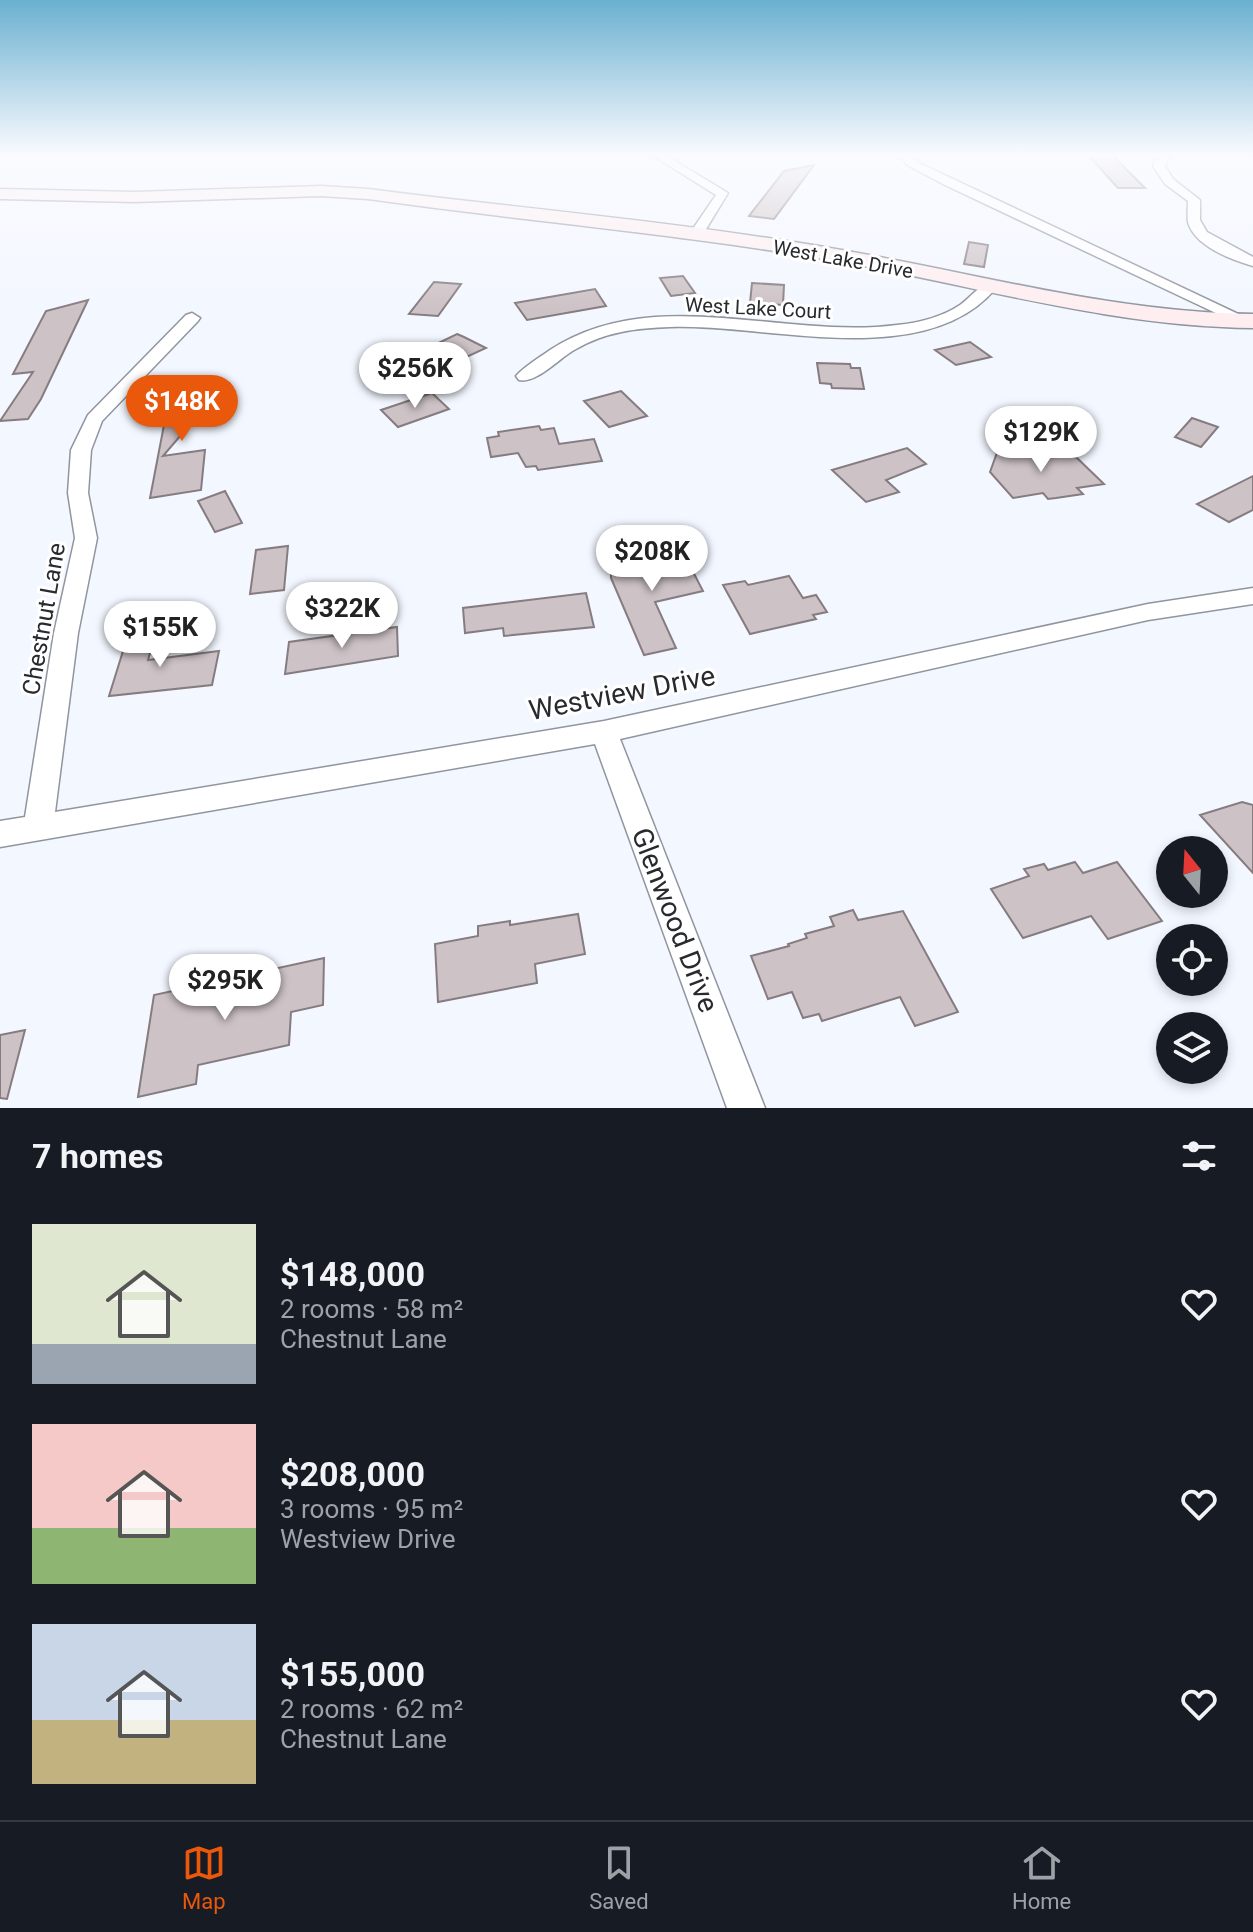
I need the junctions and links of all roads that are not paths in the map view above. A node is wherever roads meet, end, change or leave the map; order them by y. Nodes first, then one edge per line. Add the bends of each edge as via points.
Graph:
1 (467, 207) edge
2 (715, 207) edge
3 (1002, 207) edge
4 (1194, 207) edge
5 (695, 236) junction
6 (1253, 262) edge
7 (989, 288) junction
8 (192, 318) dead end
9 (1249, 321) edge
10 (525, 376) dead end
11 (1253, 596) edge
12 (604, 732) junction
13 (38, 827) junction
14 (0, 834) edge
15 (746, 1108) edge

1 - 5 main road, West Lake Drive
2 - 5 street
3 - 9 street
4 - 6 street via 1200,232
5 - 7 main road, West Lake Drive via 841,256
7 - 9 main road, West Lake Drive via 1119,312
7 - 10 street, West Lake Court via 977,303 951,318 894,330 843,333 705,322 605,330 567,345
8 - 13 street, Chestnut Lane via 94,419 81,450 78,493 86,538 66,633
11 - 12 street, Westview Drive via 1148,612
12 - 13 street, Westview Drive
12 - 15 street, Glenwood Drive
13 - 14 street, Westview Drive

